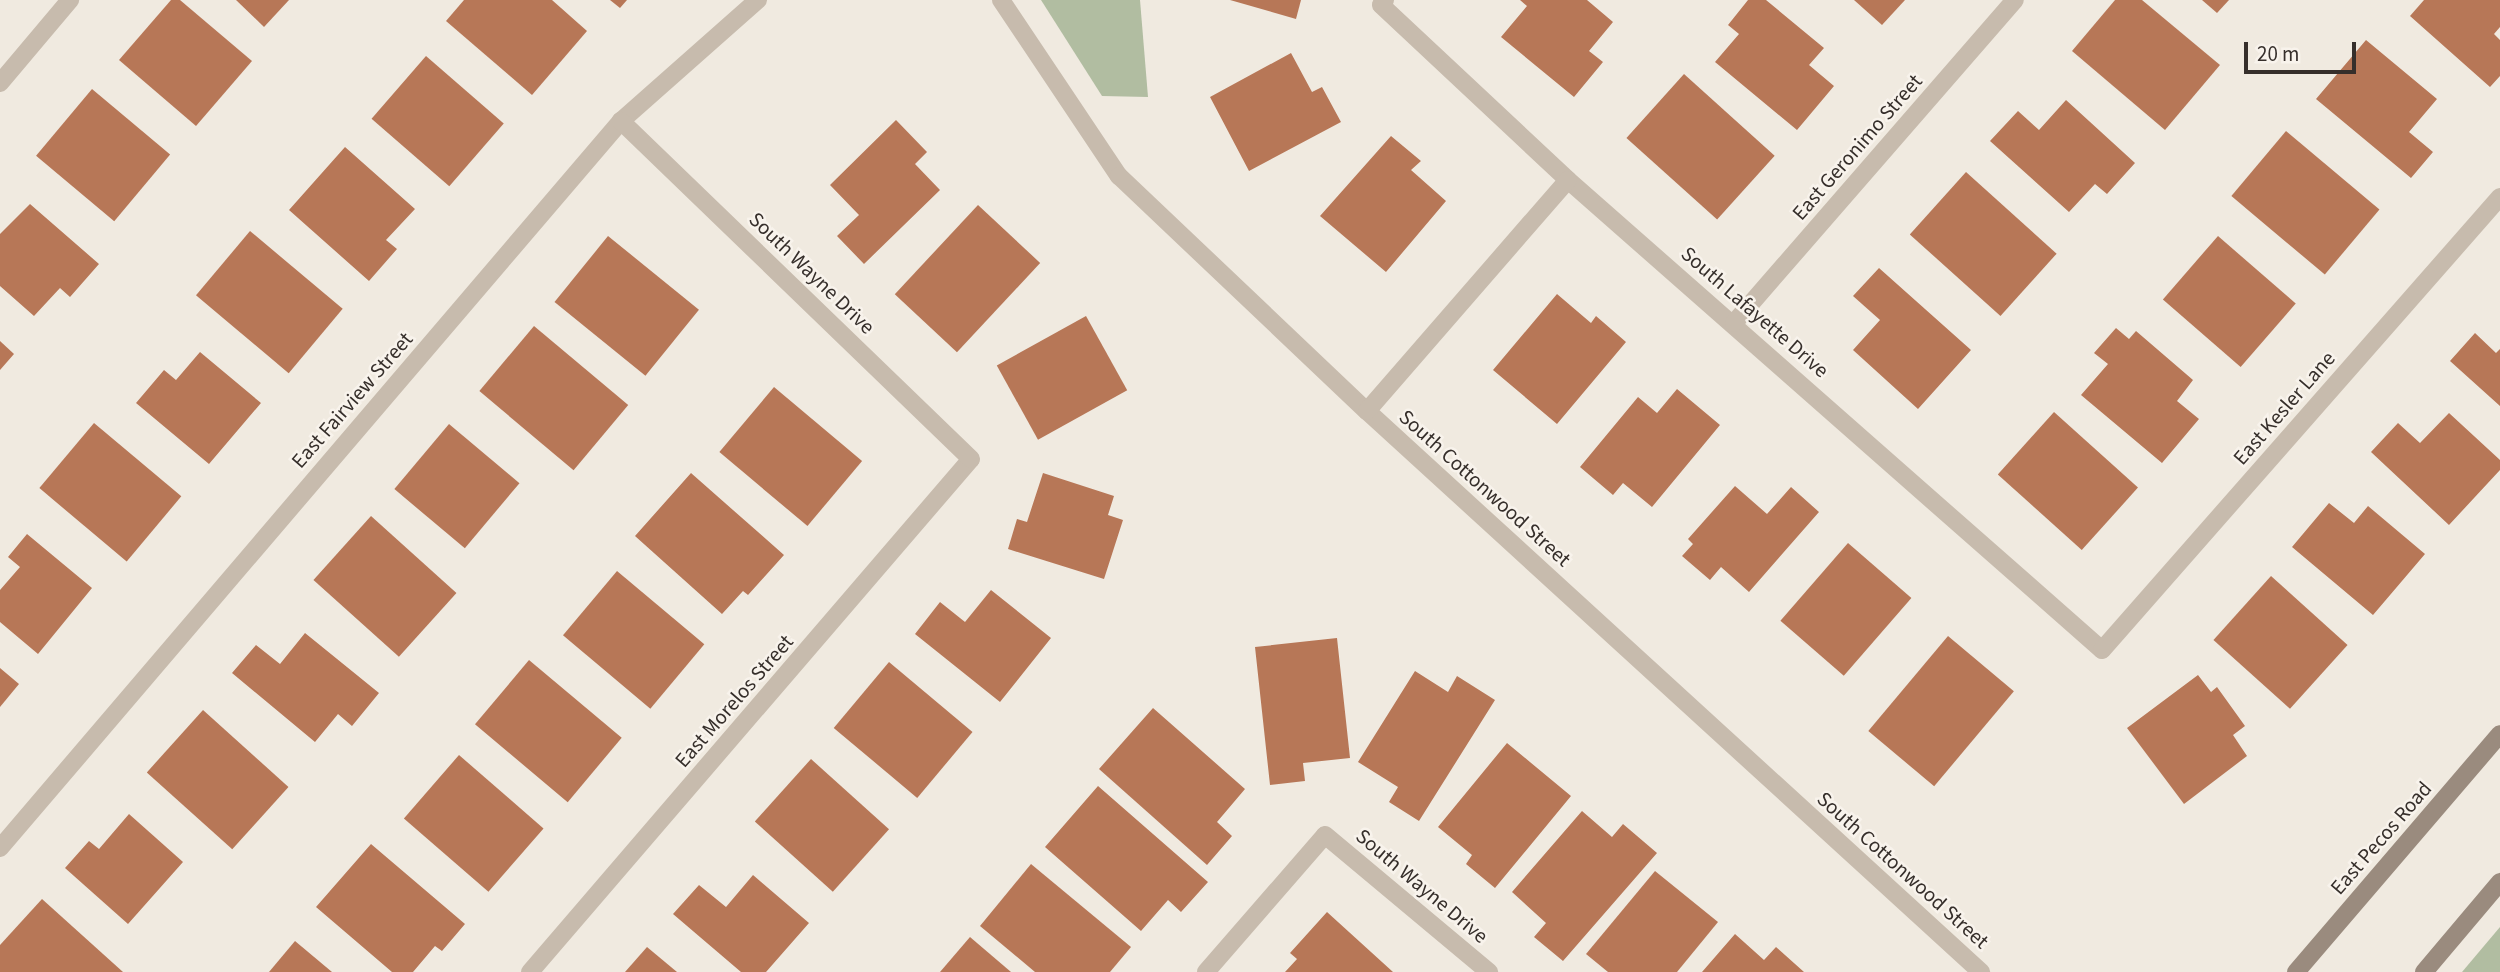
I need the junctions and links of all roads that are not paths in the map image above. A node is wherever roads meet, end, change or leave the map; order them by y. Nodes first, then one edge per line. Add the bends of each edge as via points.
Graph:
1 (70, 0) edge
2 (758, 0) edge
3 (1001, 0) edge
4 (2015, 0) edge
5 (1383, 3) edge
6 (0, 83) edge
7 (621, 121) junction
8 (1567, 180) junction
9 (2500, 197) edge
10 (1734, 323) junction
11 (1367, 411) junction
12 (971, 459) joint
13 (2102, 650) joint
14 (2500, 734) edge
15 (0, 848) edge
16 (2500, 882) edge
17 (530, 972) edge
18 (1206, 972) edge
19 (1489, 972) edge
20 (1981, 972) edge
21 (2296, 972) edge
22 (2424, 972) edge

1 - 6 street
2 - 7 street, East Fairview Street
3 - 11 street, South Cottonwood Street via 1119,176
4 - 10 street, East Geronimo Street
5 - 8 street, South Lafayette Drive
7 - 12 street, South Wayne Drive
7 - 15 street, East Fairview Street
8 - 10 street, South Lafayette Drive
8 - 11 street
9 - 13 street, East Kesler Lane
10 - 13 street, South Lafayette Drive
11 - 20 street, South Cottonwood Street
12 - 17 street, East Morelos Street
14 - 21 main road, East Pecos Road
16 - 22 main road
18 - 19 street, South Wayne Drive via 1325,835

